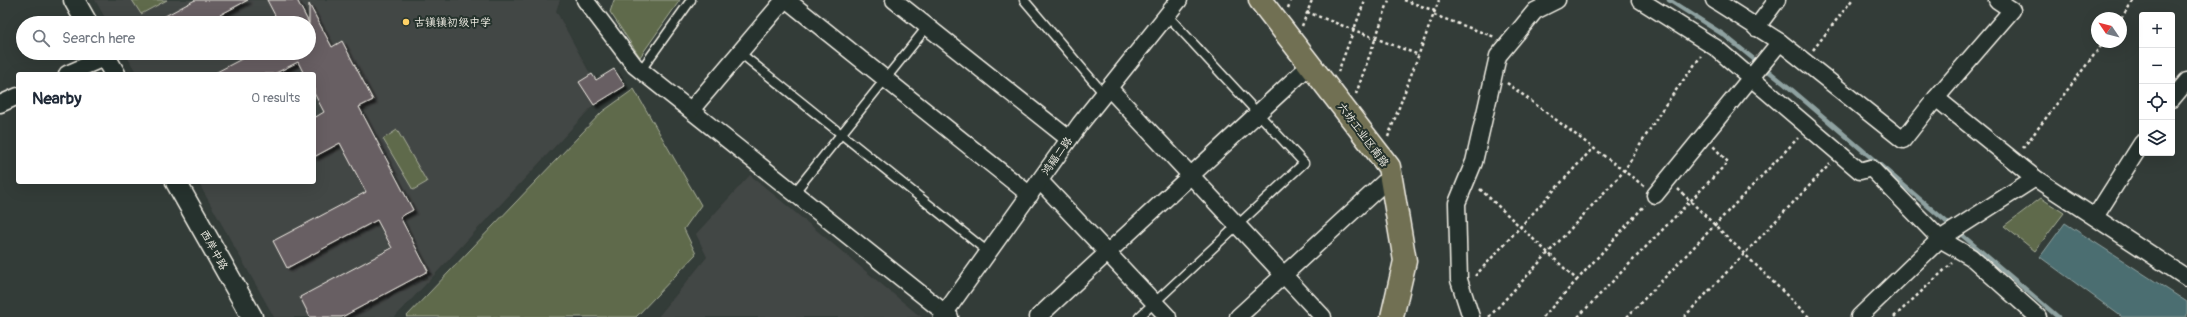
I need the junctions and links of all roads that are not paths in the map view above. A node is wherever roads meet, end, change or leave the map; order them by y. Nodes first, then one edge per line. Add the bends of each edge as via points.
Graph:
1 (74, 0) edge
2 (586, 0) edge
3 (691, 0) edge
4 (785, 0) edge
5 (894, 0) edge
6 (1024, 0) edge
7 (1179, 0) edge
8 (1260, 0) edge
9 (1557, 0) edge
10 (1640, 0) edge
11 (1714, 0) edge
12 (1777, 0) edge
13 (1997, 0) edge
14 (1167, 15) junction
15 (82, 16) edge
16 (927, 27) junction
17 (1756, 28) junction
18 (1780, 42) junction
19 (740, 52) junction
20 (95, 60) edge
21 (108, 60) edge
22 (1310, 65) junction
23 (641, 70) junction
24 (71, 72) edge
25 (114, 72) edge
26 (885, 78) junction
27 (1750, 78) junction
28 (2187, 81) edge
29 (1107, 91) junction
30 (2175, 95) edge
31 (16, 97) edge
32 (1936, 98) junction
33 (0, 104) edge
34 (691, 110) junction
35 (1258, 112) junction
36 (841, 134) junction
37 (1069, 139) junction
38 (2139, 148) edge
39 (1190, 174) junction
40 (1390, 177) junction
41 (2035, 178) junction
42 (1040, 181) junction
43 (177, 184) edge
44 (794, 193) junction
45 (1655, 194) road end
46 (1030, 195) junction
47 (2094, 217) junction
48 (1238, 225) junction
49 (1940, 239) junction
50 (988, 252) junction
51 (1107, 252) junction
52 (1283, 274) junction
53 (2187, 278) edge
54 (1154, 303) junction
55 (946, 316) edge
56 (252, 317) edge
57 (1038, 317) edge
58 (1139, 317) edge
59 (1168, 317) edge
60 (1238, 317) edge
61 (1323, 317) edge
62 (1392, 317) edge
63 (1471, 317) edge
64 (1859, 317) edge
65 (2038, 317) edge

1 - 15 street
2 - 23 street via 635,66
3 - 23 lane
4 - 19 street
4 - 26 street
5 - 16 street
6 - 29 lane
7 - 14 street, 鸿福二路
8 - 22 main road, 六坊工业区南路
9 - 63 street via 1536,11 1498,56 1474,162 1457,203 1459,280
10 - 27 street via 1710,44
11 - 17 street
12 - 17 street
13 - 32 street via 2012,10
14 - 29 street, 鸿福二路
14 - 35 lane
16 - 26 lane
16 - 37 street
17 - 18 street
18 - 27 street
18 - 32 street via 1903,140
19 - 34 street
19 - 36 lane
20 - 24 street
21 - 25 street
22 - 35 street
22 - 40 main road, 六坊工业区南路 via 1389,167
23 - 34 street
26 - 36 lane
26 - 46 street
27 - 45 street
27 - 49 street via 1860,170 1871,168
28 - 30 street
29 - 37 street, 鸿福二路
29 - 39 street
31 - 33 street
32 - 41 street
34 - 44 street
35 - 39 street
35 - 48 lane via 1304,163
36 - 44 lane
36 - 50 lane
37 - 42 street, 鸿福二路
38 - 47 street
39 - 48 street
39 - 51 street
40 - 52 street
40 - 62 main road, 六坊工业区南路 via 1405,261
41 - 47 street
41 - 49 street
42 - 46 street, 鸿福二路
42 - 51 street
43 - 56 street, 西岸中路
44 - 55 street
46 - 50 street, 鸿福二路
47 - 53 street
48 - 52 street
48 - 54 lane
49 - 64 street
49 - 65 street via 1971,257
50 - 55 street, 鸿福二路
51 - 54 street
51 - 57 street
52 - 60 street
52 - 61 street
54 - 58 lane
54 - 59 street

